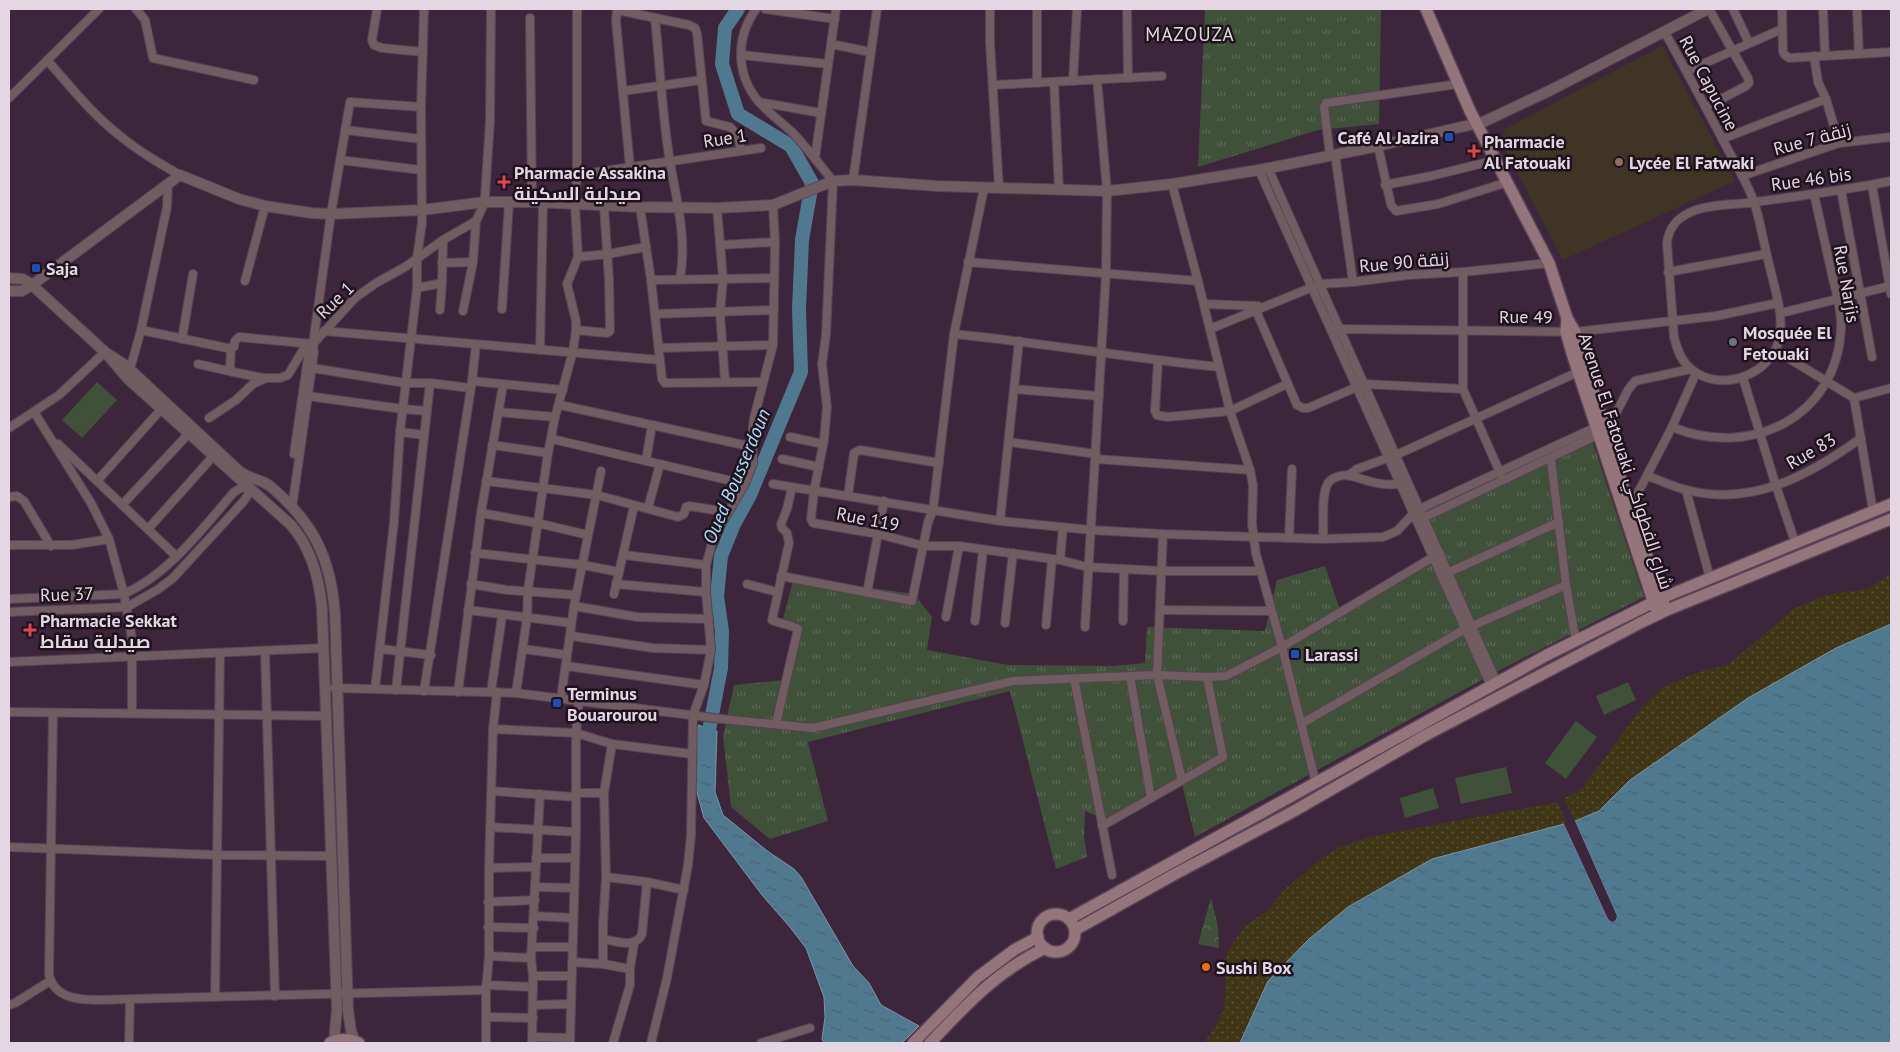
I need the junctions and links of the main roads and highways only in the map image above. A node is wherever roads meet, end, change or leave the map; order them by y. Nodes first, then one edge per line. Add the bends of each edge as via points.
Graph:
1 (1426, 9) edge
2 (1571, 332) junction
3 (1603, 428) junction
4 (1891, 504) edge
5 (1891, 519) edge
6 (1657, 600) junction
7 (1662, 612) junction
8 (1069, 918) junction
9 (1075, 930) junction
10 (1038, 937) junction
11 (1045, 948) junction
12 (949, 1014) junction
13 (332, 1042) edge
14 (357, 1042) edge
15 (913, 1043) edge
16 (930, 1043) edge

1 - 2 main road, Avenue El Fatouaki شارع الفطواكي via 1476,124 1549,263
2 - 3 main road, Avenue El Fatouaki شارع الفطواكي
2 - 3 main road, Avenue El Fatouaki شارع الفطواكي via 1578,372
3 - 6 main road, Avenue El Fatouaki شارع الفطواكي via 1627,514
4 - 6 main road
5 - 7 main road
6 - 7 main road, Avenue El Fatouaki شارع الفطواكي
6 - 8 main road via 1494,684
7 - 9 main road via 1426,735
8 - 9 main road
8 - 10 main road via 1049,915 1041,922
9 - 11 main road via 1074,940 1065,950 1051,952
10 - 11 main road
10 - 12 main road via 978,977
11 - 12 main road via 1004,972
12 - 15 main road
12 - 16 main road
13 - 14 main road

